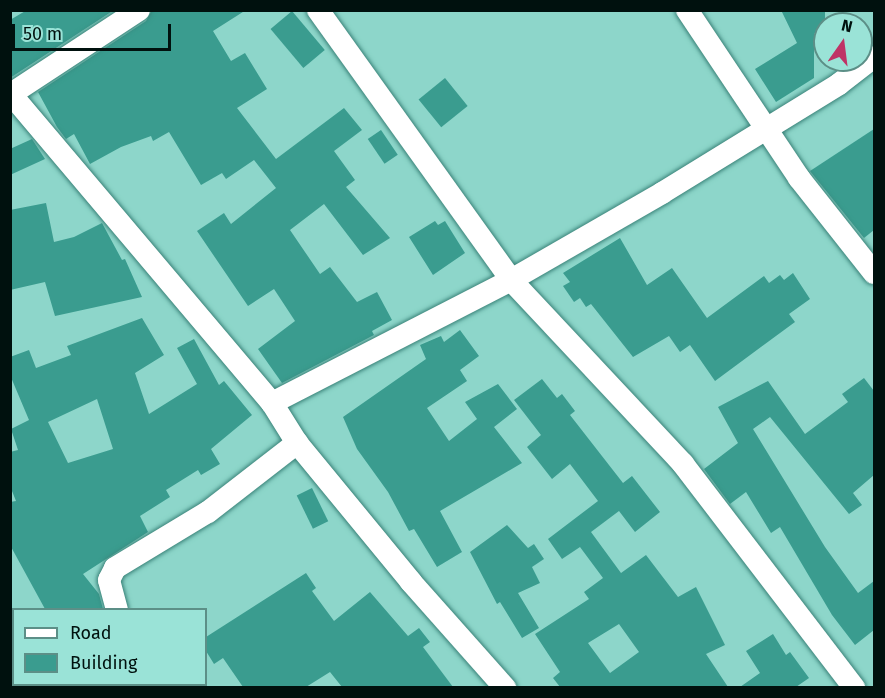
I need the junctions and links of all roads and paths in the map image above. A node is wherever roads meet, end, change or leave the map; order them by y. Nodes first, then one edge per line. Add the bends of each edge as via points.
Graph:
1 (139, 10) edge
2 (318, 10) edge
3 (687, 10) edge
4 (874, 57) edge
5 (11, 93) edge
6 (767, 128) junction
7 (874, 273) edge
8 (511, 280) junction
9 (272, 403) junction
10 (297, 443) junction
11 (117, 608) edge
12 (505, 687) edge
13 (854, 687) edge

1 - 5 street
2 - 8 street
3 - 6 street
4 - 6 street via 839,84
5 - 9 street
6 - 7 street via 800,178
6 - 8 street via 663,194
8 - 9 street
8 - 13 street via 683,464
9 - 10 street
10 - 11 street via 208,512 115,568 109,580
10 - 12 street via 411,582

